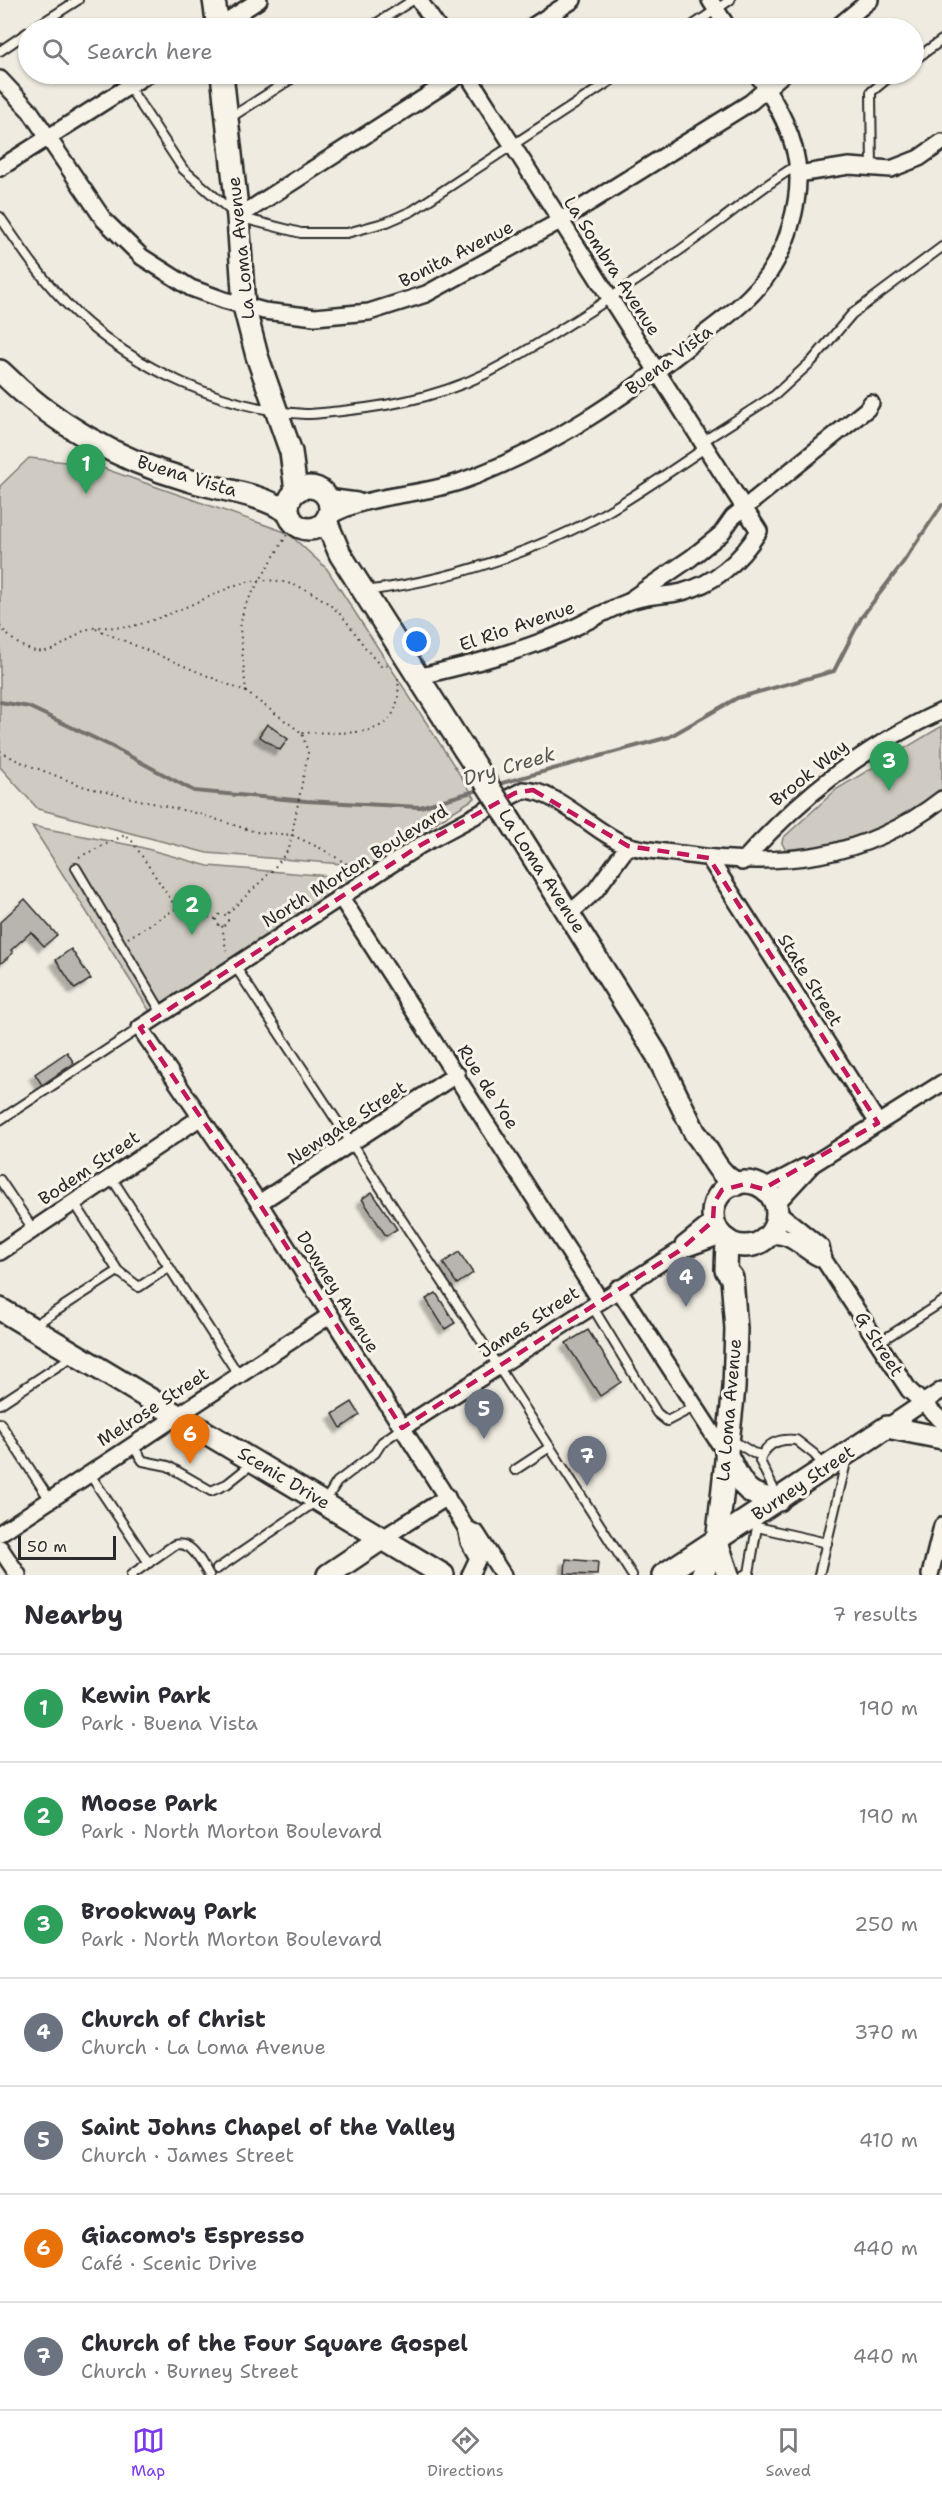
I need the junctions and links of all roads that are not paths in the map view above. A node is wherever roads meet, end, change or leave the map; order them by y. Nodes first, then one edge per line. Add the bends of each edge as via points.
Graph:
1 (78, 0) edge
2 (214, 0) edge
3 (259, 0) edge
4 (413, 0) edge
5 (419, 0) edge
6 (573, 0) edge
7 (730, 0) edge
8 (870, 0) edge
9 (713, 5) edge
10 (50, 18) edge
11 (216, 18) edge
12 (232, 18) edge
13 (385, 18) edge
14 (431, 18) edge
15 (545, 18) edge
16 (699, 18) edge
17 (721, 18) edge
18 (848, 18) edge
19 (18, 39) edge
20 (942, 40) edge
21 (0, 51) edge
22 (924, 53) edge
23 (0, 79) edge
24 (133, 84) edge
25 (223, 84) edge
26 (283, 84) edge
27 (445, 84) edge
28 (473, 84) edge
29 (606, 84) edge
30 (764, 84) edge
31 (770, 84) edge
32 (881, 84) edge
33 (129, 87) junction
34 (766, 87) junction
35 (227, 120) junction
36 (47, 137) junction
37 (942, 142) edge
38 (512, 145) junction
39 (0, 168) edge
40 (872, 169) junction
41 (797, 170) junction
42 (0, 217) edge
43 (238, 217) junction
44 (560, 221) junction
45 (942, 247) edge
46 (609, 297) junction
47 (244, 306) junction
48 (0, 371) edge
49 (657, 372) junction
50 (871, 402) dead end
51 (277, 411) junction
52 (703, 445) junction
53 (291, 452) junction
54 (292, 499) junction
55 (744, 508) junction
56 (316, 514) junction
57 (363, 591) junction
58 (626, 603) junction
59 (417, 676) junction
60 (942, 711) edge
61 (942, 799) edge
62 (628, 846) junction
63 (709, 858) junction
64 (742, 862) junction
65 (76, 868) road end
66 (340, 896) junction
67 (570, 913) junction
68 (231, 968) junction
69 (162, 1013) junction
70 (140, 1028) junction
71 (457, 1074) junction
72 (942, 1083) edge
73 (201, 1117) junction
74 (0, 1120) edge
75 (878, 1123) junction
76 (695, 1133) junction
77 (352, 1143) junction
78 (111, 1177) junction
79 (0, 1180) edge
80 (737, 1184) junction
81 (74, 1202) junction
82 (772, 1202) junction
83 (259, 1203) junction
84 (719, 1225) junction
85 (33, 1229) junction
86 (758, 1241) junction
87 (0, 1252) edge
88 (824, 1260) junction
89 (169, 1267) junction
90 (118, 1271) junction
91 (732, 1278) junction
92 (618, 1288) junction
93 (596, 1302) junction
94 (942, 1302) edge
95 (0, 1309) edge
96 (329, 1316) junction
97 (31, 1327) junction
98 (878, 1342) junction
99 (77, 1353) junction
100 (498, 1366) junction
101 (238, 1374) junction
102 (942, 1390) edge
103 (0, 1404) edge
104 (921, 1404) junction
105 (694, 1407) junction
106 (178, 1413) junction
107 (942, 1421) edge
108 (0, 1424) edge
109 (887, 1427) junction
110 (402, 1428) junction
111 (942, 1438) edge
112 (132, 1445) junction
113 (727, 1446) junction
114 (550, 1447) junction
115 (848, 1454) junction
116 (762, 1455) junction
117 (255, 1461) junction
118 (826, 1468) junction
119 (515, 1470) dead end
120 (89, 1473) junction
121 (447, 1497) junction
122 (50, 1500) junction
123 (779, 1500) junction
124 (322, 1501) junction
125 (754, 1523) junction
126 (942, 1526) edge
127 (466, 1528) junction
128 (0, 1533) edge
129 (383, 1538) junction
130 (717, 1542) junction
131 (827, 1543) junction
132 (0, 1548) edge
133 (149, 1563) junction
134 (217, 1569) dead end
135 (18, 1575) edge
136 (131, 1575) edge
137 (209, 1575) edge
138 (328, 1575) edge
139 (443, 1575) edge
140 (470, 1575) edge
141 (503, 1575) edge
142 (632, 1575) edge
143 (663, 1575) edge
144 (702, 1575) edge
145 (728, 1575) edge
146 (744, 1575) edge
147 (819, 1575) edge
148 (930, 1575) edge

1 - 10 lane
2 - 11 main road
3 - 12 street
4 - 13 lane
5 - 14 street
6 - 15 street
7 - 9 lane
8 - 18 street
9 - 16 lane
9 - 17 street
19 - 21 lane
20 - 22 lane
23 - 36 street, Bonita Avenue via 30,111
24 - 33 street
25 - 35 main road, La Loma Avenue
26 - 35 lane
27 - 43 street
28 - 38 street, La Sombra Avenue
29 - 38 lane
30 - 34 street, Buena Vista
31 - 34 street, Bonita Avenue
32 - 40 lane via 871,92
33 - 36 street
33 - 43 lane via 183,169
34 - 41 street, Buena Vista via 787,128
34 - 44 street, Bonita Avenue via 751,102
35 - 43 main road, La Loma Avenue
36 - 39 street
36 - 47 street, Bonita Avenue via 104,220 142,257 191,288
37 - 40 street via 907,165
38 - 43 lane via 412,211 347,233 301,233
38 - 44 street, La Sombra Avenue
40 - 41 street via 849,166
41 - 46 lane
41 - 49 street, Buena Vista via 794,211 770,272 739,307
42 - 51 lane via 45,280 76,314 108,339 185,385
43 - 47 main road, La Loma Avenue
44 - 46 street, La Sombra Avenue
44 - 47 street, Bonita Avenue via 426,294 396,306 315,317
45 - 52 lane via 852,314 804,369 776,394
46 - 49 street, La Sombra Avenue
46 - 51 lane via 503,365 460,385 382,407 307,414
47 - 51 main road, La Loma Avenue
48 - 54 main road, Buena Vista via 63,423 128,459 200,484
49 - 52 street, La Sombra Avenue
49 - 56 street, Buena Vista via 552,441 457,483
50 - 55 street, El Rio Avenue
51 - 53 main road, La Loma Avenue
52 - 55 street, La Sombra Avenue
52 - 57 lane via 596,518 538,546 467,570
53 - 54 main road, La Loma Avenue
53 - 56 main road, La Loma Avenue
54 - 56 main road, Buena Vista via 306,487
54 - 56 main road via 294,523
55 - 58 street, El Rio Avenue via 692,558
55 - 58 street, El Rio Avenue via 759,531 743,554 721,574 680,592
56 - 57 main road, La Loma Avenue
57 - 59 main road, La Loma Avenue
58 - 59 street, El Rio Avenue via 513,652
59 - 67 main road, La Loma Avenue, bridge
60 - 64 street, Brook Way via 884,740 822,783
61 - 64 street, North Morton Boulevard via 906,824 849,848 792,860
62 - 63 street, North Morton Boulevard
62 - 66 street, North Morton Boulevard via 541,793 523,790 419,846
62 - 67 street via 596,891
63 - 64 street, North Morton Boulevard
63 - 75 street, State Street
65 - 69 lane
66 - 68 street, North Morton Boulevard
66 - 71 street, Rue de Yoe
67 - 76 main road, La Loma Avenue via 657,1055
68 - 69 street, North Morton Boulevard
68 - 77 lane
69 - 70 street, North Morton Boulevard
70 - 73 street, Downey Avenue
70 - 74 lane
71 - 77 street, Newgate Street
71 - 93 street, Rue de Yoe
72 - 75 street
73 - 78 street, Bodem Street
73 - 83 street, Downey Avenue
75 - 82 street via 813,1164
76 - 80 main road, La Loma Avenue via 716,1168
76 - 84 main road, La Loma Avenue
77 - 83 street, Newgate Street
77 - 100 lane
78 - 81 street, Bodem Street
78 - 89 lane
79 - 85 lane
80 - 82 main road via 752,1185
80 - 84 main road via 722,1190
81 - 85 street, Bodem Street
81 - 90 lane
82 - 86 main road via 777,1222
82 - 88 street, G Street via 821,1247
83 - 96 street, Downey Avenue
84 - 86 main road
84 - 91 main road, La Loma Avenue via 726,1270
84 - 92 street, James Street via 686,1240 679,1251
85 - 87 street, Bodem Street
86 - 88 street, G Street via 775,1235 789,1239 813,1257
86 - 91 main road, La Loma Avenue via 740,1256
88 - 98 street, G Street
89 - 90 lane via 139,1287
89 - 101 lane
90 - 97 lane
91 - 113 main road, La Loma Avenue via 736,1364
92 - 93 street, James Street
92 - 105 street
93 - 100 street, James Street
93 - 105 lane via 657,1413 667,1421
94 - 98 lane
95 - 97 main road, Scenic Drive
96 - 101 street, Melrose Street
96 - 110 street, Downey Avenue
97 - 99 main road, Scenic Drive
98 - 104 street, G Street
99 - 103 lane
99 - 106 main road, Scenic Drive
100 - 110 street, James Street
100 - 114 lane
101 - 106 street, Melrose Street
102 - 104 street, Burney Street
104 - 107 street, G Street
104 - 109 street, Burney Street
105 - 113 street
106 - 112 street, Melrose Street
106 - 117 main road, Scenic Drive
108 - 122 lane
109 - 111 main road
109 - 115 main road, Burney Street
110 - 121 street, Downey Avenue
110 - 124 lane via 337,1482
112 - 117 lane via 143,1461 168,1466 212,1491
112 - 120 street, Melrose Street
113 - 116 lane
113 - 123 main road via 749,1492
113 - 130 main road, La Loma Avenue
114 - 119 lane
114 - 142 lane
115 - 118 main road, Burney Street
115 - 131 lane
116 - 118 lane via 775,1442 796,1440
116 - 123 lane via 764,1472
117 - 124 main road, Scenic Drive
118 - 123 main road, Burney Street
120 - 122 street, Melrose Street
120 - 133 lane
121 - 127 street, Downey Avenue
121 - 129 street
122 - 128 street, Melrose Street
123 - 125 main road, Burney Street
124 - 129 main road, Scenic Drive
124 - 134 lane
125 - 130 main road, Burney Street
125 - 131 lane
125 - 146 lane via 749,1573
126 - 148 street
127 - 140 street via 478,1558
127 - 141 street, Downey Avenue via 477,1534
129 - 138 main road
129 - 139 main road, Scenic Drive
130 - 143 main road, Burney Street
130 - 144 main road
130 - 145 main road
131 - 147 lane
132 - 135 street
133 - 136 lane
133 - 137 lane via 182,1543 189,1546

